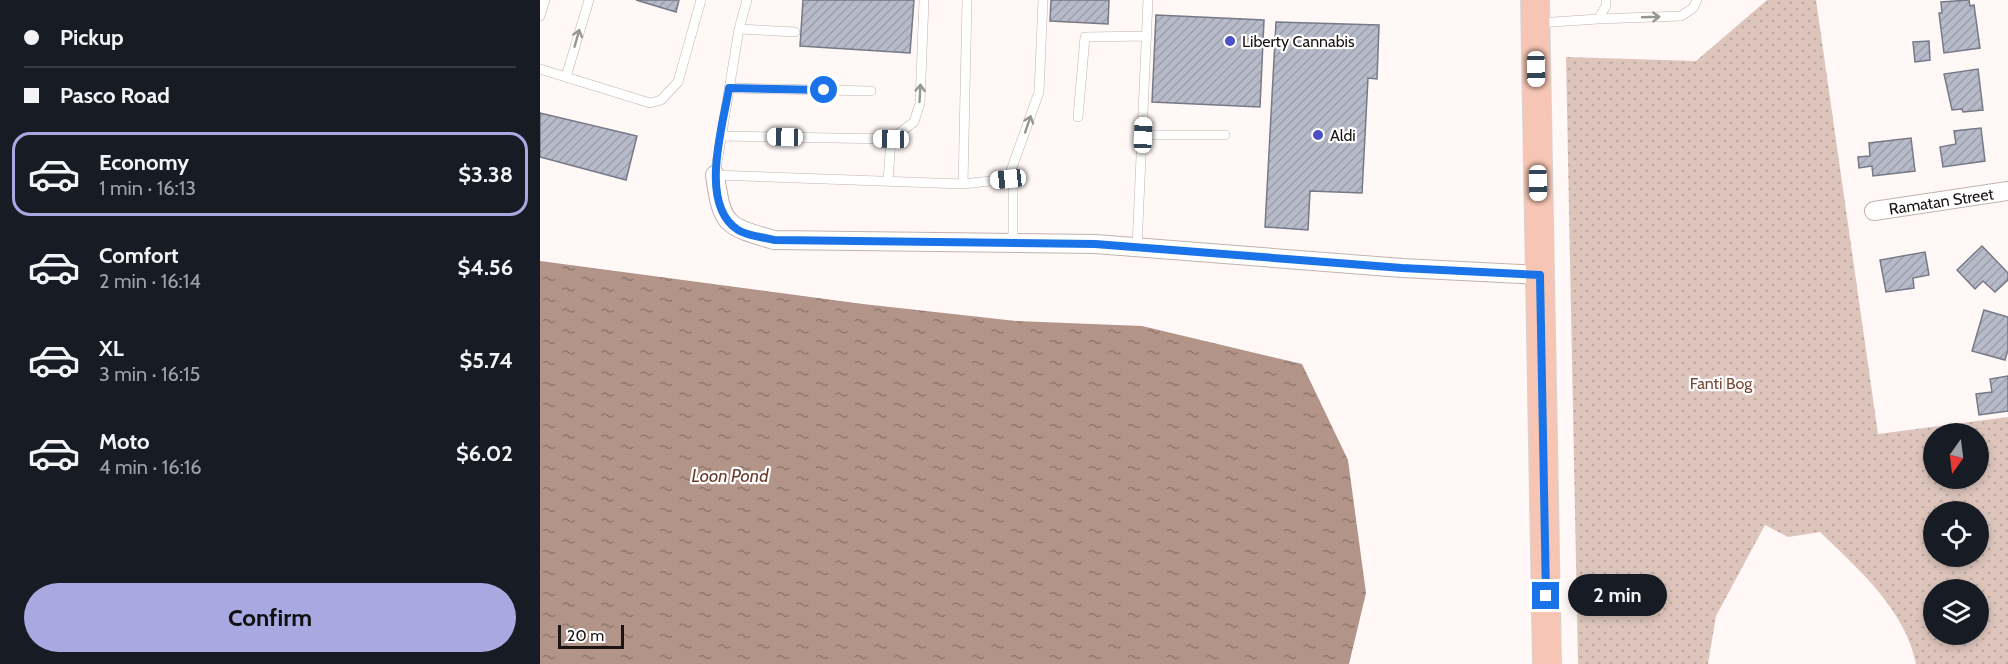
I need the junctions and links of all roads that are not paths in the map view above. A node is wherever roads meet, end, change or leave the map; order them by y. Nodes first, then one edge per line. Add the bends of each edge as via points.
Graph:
1 (545, 0) edge
2 (588, 0) edge
3 (701, 0) edge
4 (747, 0) edge
5 (924, 0) edge
6 (967, 0) edge
7 (1043, 0) edge
8 (1148, 0) edge
9 (1606, 0) edge
10 (1697, 0) edge
11 (1535, 12) edge
12 (540, 16) edge
13 (1598, 19) junction
14 (739, 29) junction
15 (795, 32) dead end
16 (1147, 36) junction
17 (540, 69) edge
18 (566, 77) junction
19 (729, 88) junction
20 (871, 91) dead end
21 (1078, 117) dead end
22 (1143, 135) junction
23 (1225, 135) dead end
24 (721, 136) junction
25 (891, 139) junction
26 (715, 175) junction
27 (1008, 179) junction
28 (888, 181) junction
29 (963, 184) junction
30 (2008, 191) edge
31 (1874, 211) dead end
32 (1013, 242) junction
33 (1137, 247) junction
34 (1540, 275) junction
35 (1547, 664) edge

1 - 12 lane
18 -> 2 lane
3 - 18 lane via 678,82 661,100 650,103
4 - 14 lane
25 -> 5 lane via 914,122 920,104
6 - 29 lane
27 -> 7 lane via 1039,92
8 - 16 lane
9 - 13 lane
13 -> 10 lane via 1681,16
11 - 13 lane
11 - 34 main road
14 - 15 lane
14 - 19 lane
16 - 21 lane via 1085,37
16 - 22 lane
17 - 18 lane
19 - 20 lane
19 - 24 lane
22 - 23 lane
22 - 33 lane
24 - 25 lane
24 - 26 lane
25 - 28 lane
26 - 28 lane
26 - 32 street via 720,211 738,230 774,240
27 - 29 lane
27 - 32 lane via 1013,187
28 - 29 lane
30 - 31 street, Ramatan Street
32 - 33 street
33 - 34 street
34 - 35 main road

